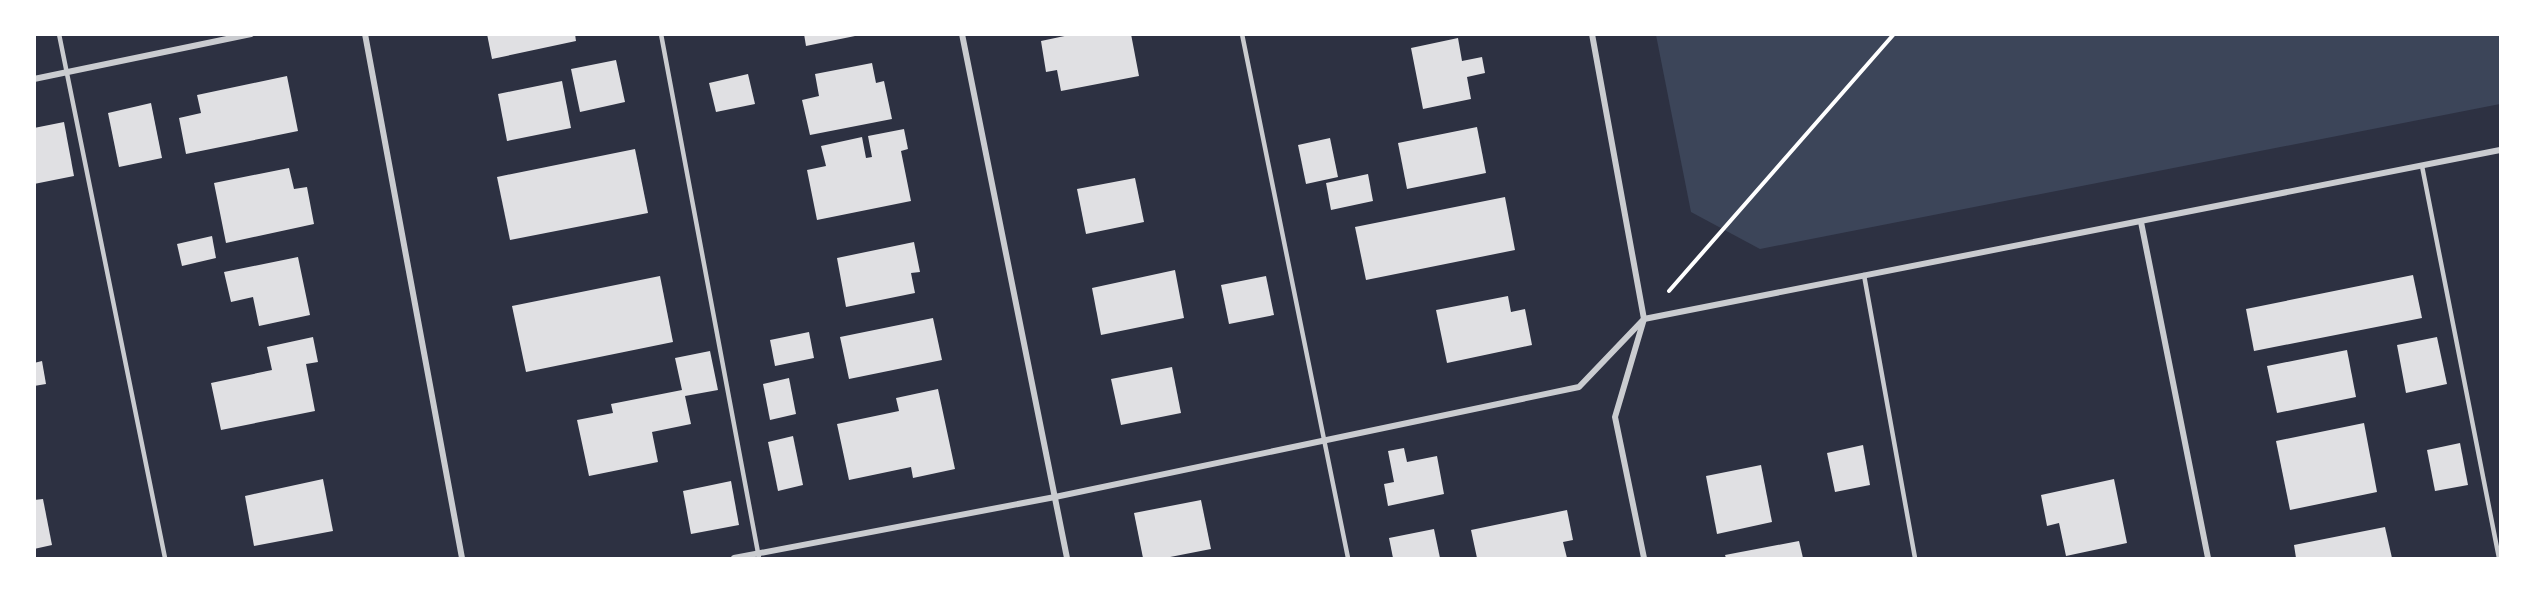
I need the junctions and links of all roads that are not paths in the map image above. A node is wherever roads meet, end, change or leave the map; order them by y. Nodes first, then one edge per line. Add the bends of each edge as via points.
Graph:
1 (59, 34) edge
2 (251, 34) edge
3 (365, 34) edge
4 (662, 34) edge
5 (962, 34) edge
6 (1242, 34) edge
7 (1592, 34) edge
8 (66, 72) junction
9 (34, 79) edge
10 (2500, 150) edge
11 (2422, 166) junction
12 (2141, 222) junction
13 (1864, 274) junction
14 (1644, 319) junction
15 (1325, 441) junction
16 (1055, 497) junction
17 (759, 556) edge
18 (165, 558) edge
19 (462, 558) edge
20 (734, 558) edge
21 (1067, 558) edge
22 (1348, 558) edge
23 (1644, 558) edge
24 (1915, 558) edge
25 (2208, 558) edge
26 (2499, 558) edge

1 - 8 lane
2 - 8 street
3 - 19 street
4 - 17 lane
5 - 16 street
6 - 15 lane
7 - 14 street
8 - 9 street
8 - 18 lane
10 - 11 street
11 - 12 street
11 - 26 lane
12 - 13 street
12 - 25 street
13 - 14 street
13 - 24 lane
14 - 15 street via 1579,387
14 - 23 street via 1615,417
15 - 16 street
15 - 22 lane
16 - 17 street
16 - 21 street
17 - 20 street

